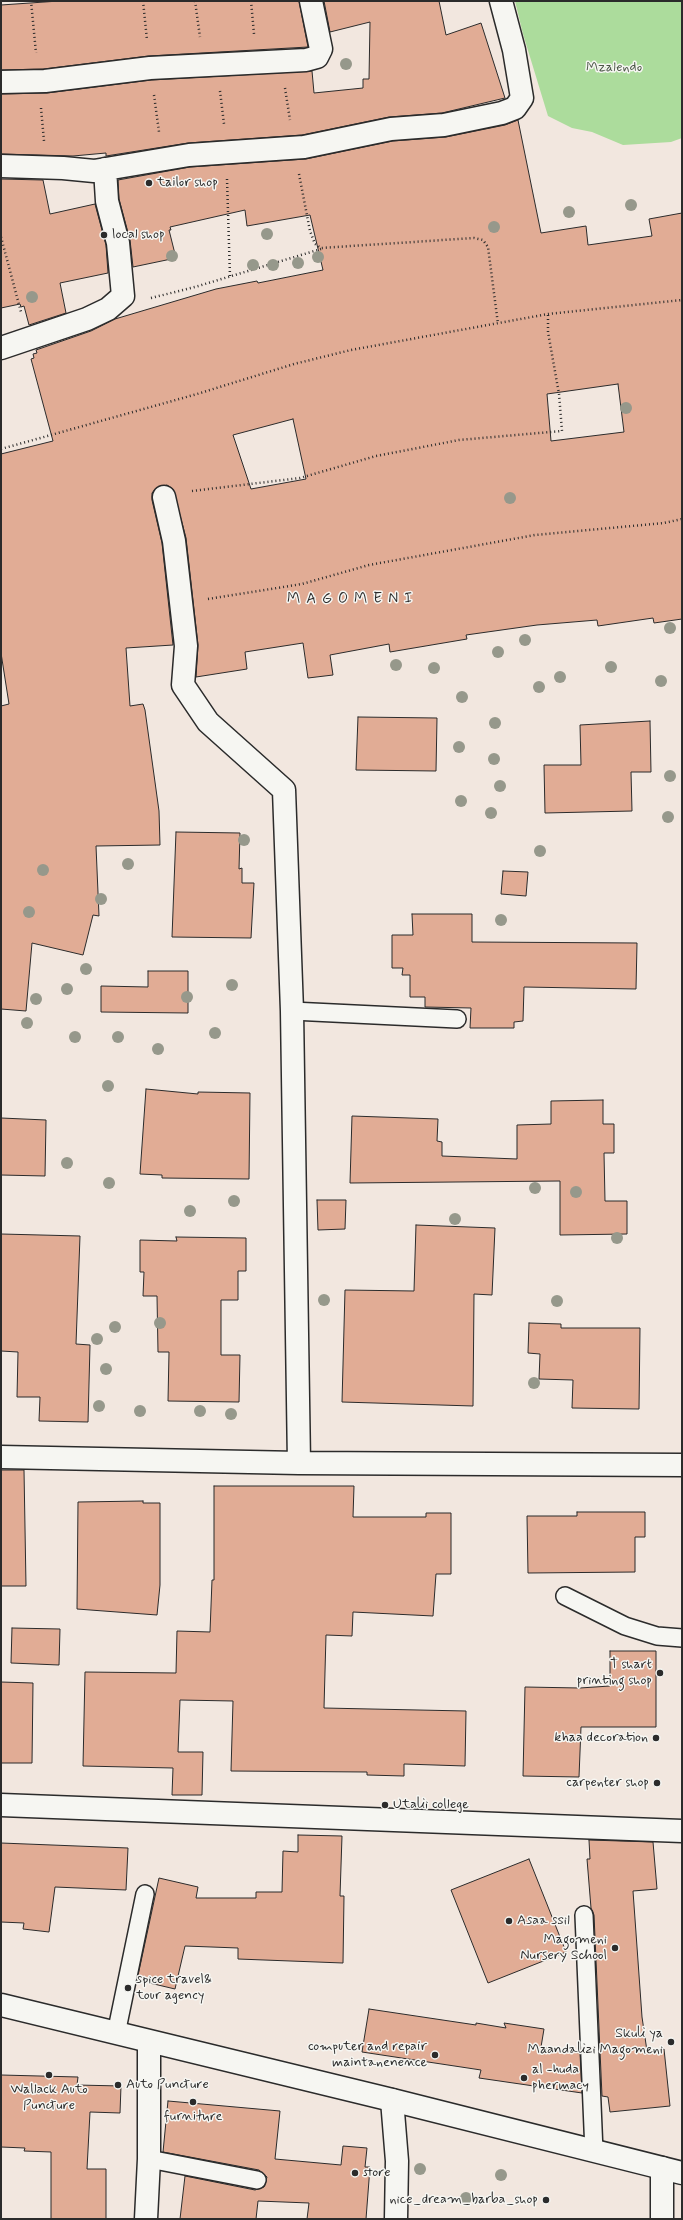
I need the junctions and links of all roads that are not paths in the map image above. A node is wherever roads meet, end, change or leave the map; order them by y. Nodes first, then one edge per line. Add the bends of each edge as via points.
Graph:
1 (311, 1) edge
2 (500, 1) edge
3 (1, 82) edge
4 (1, 166) edge
5 (105, 169) junction
6 (1, 348) edge
7 (164, 497) road end
8 (292, 1011) junction
9 (457, 1019) dead end
10 (1, 1457) edge
11 (299, 1463) junction
12 (682, 1465) edge
13 (565, 1596) dead end
14 (682, 1638) edge
15 (1, 1805) edge
16 (682, 1831) edge
17 (145, 1894) dead end
18 (584, 1915) dead end
19 (1, 2005) edge
20 (116, 2034) junction
21 (149, 2042) junction
22 (392, 2100) junction
23 (594, 2152) junction
24 (149, 2159) junction
25 (672, 2171) edge
26 (257, 2180) dead end
27 (146, 2219) edge
28 (396, 2219) edge
29 (662, 2219) edge

1 - 3 street via 320,49 317,57 306,60 150,68 45,81
2 - 5 street via 514,50 522,98 515,108 444,125 391,129 294,148 189,155
4 - 5 street via 94,171
5 - 6 street via 107,201 118,243 124,296 108,309 87,319
7 - 8 street via 174,541 186,646 183,685 208,722 284,790
8 - 9 lane
8 - 11 street
10 - 11 street
11 - 12 street
13 - 14 lane via 625,1626 657,1636
15 - 16 street
17 - 20 lane
18 - 23 lane
19 - 20 street
20 - 21 street
21 - 22 street
21 - 24 street
22 - 23 street
22 - 28 street via 397,2161
23 - 25 street
24 - 26 lane
24 - 27 street
25 - 29 street

